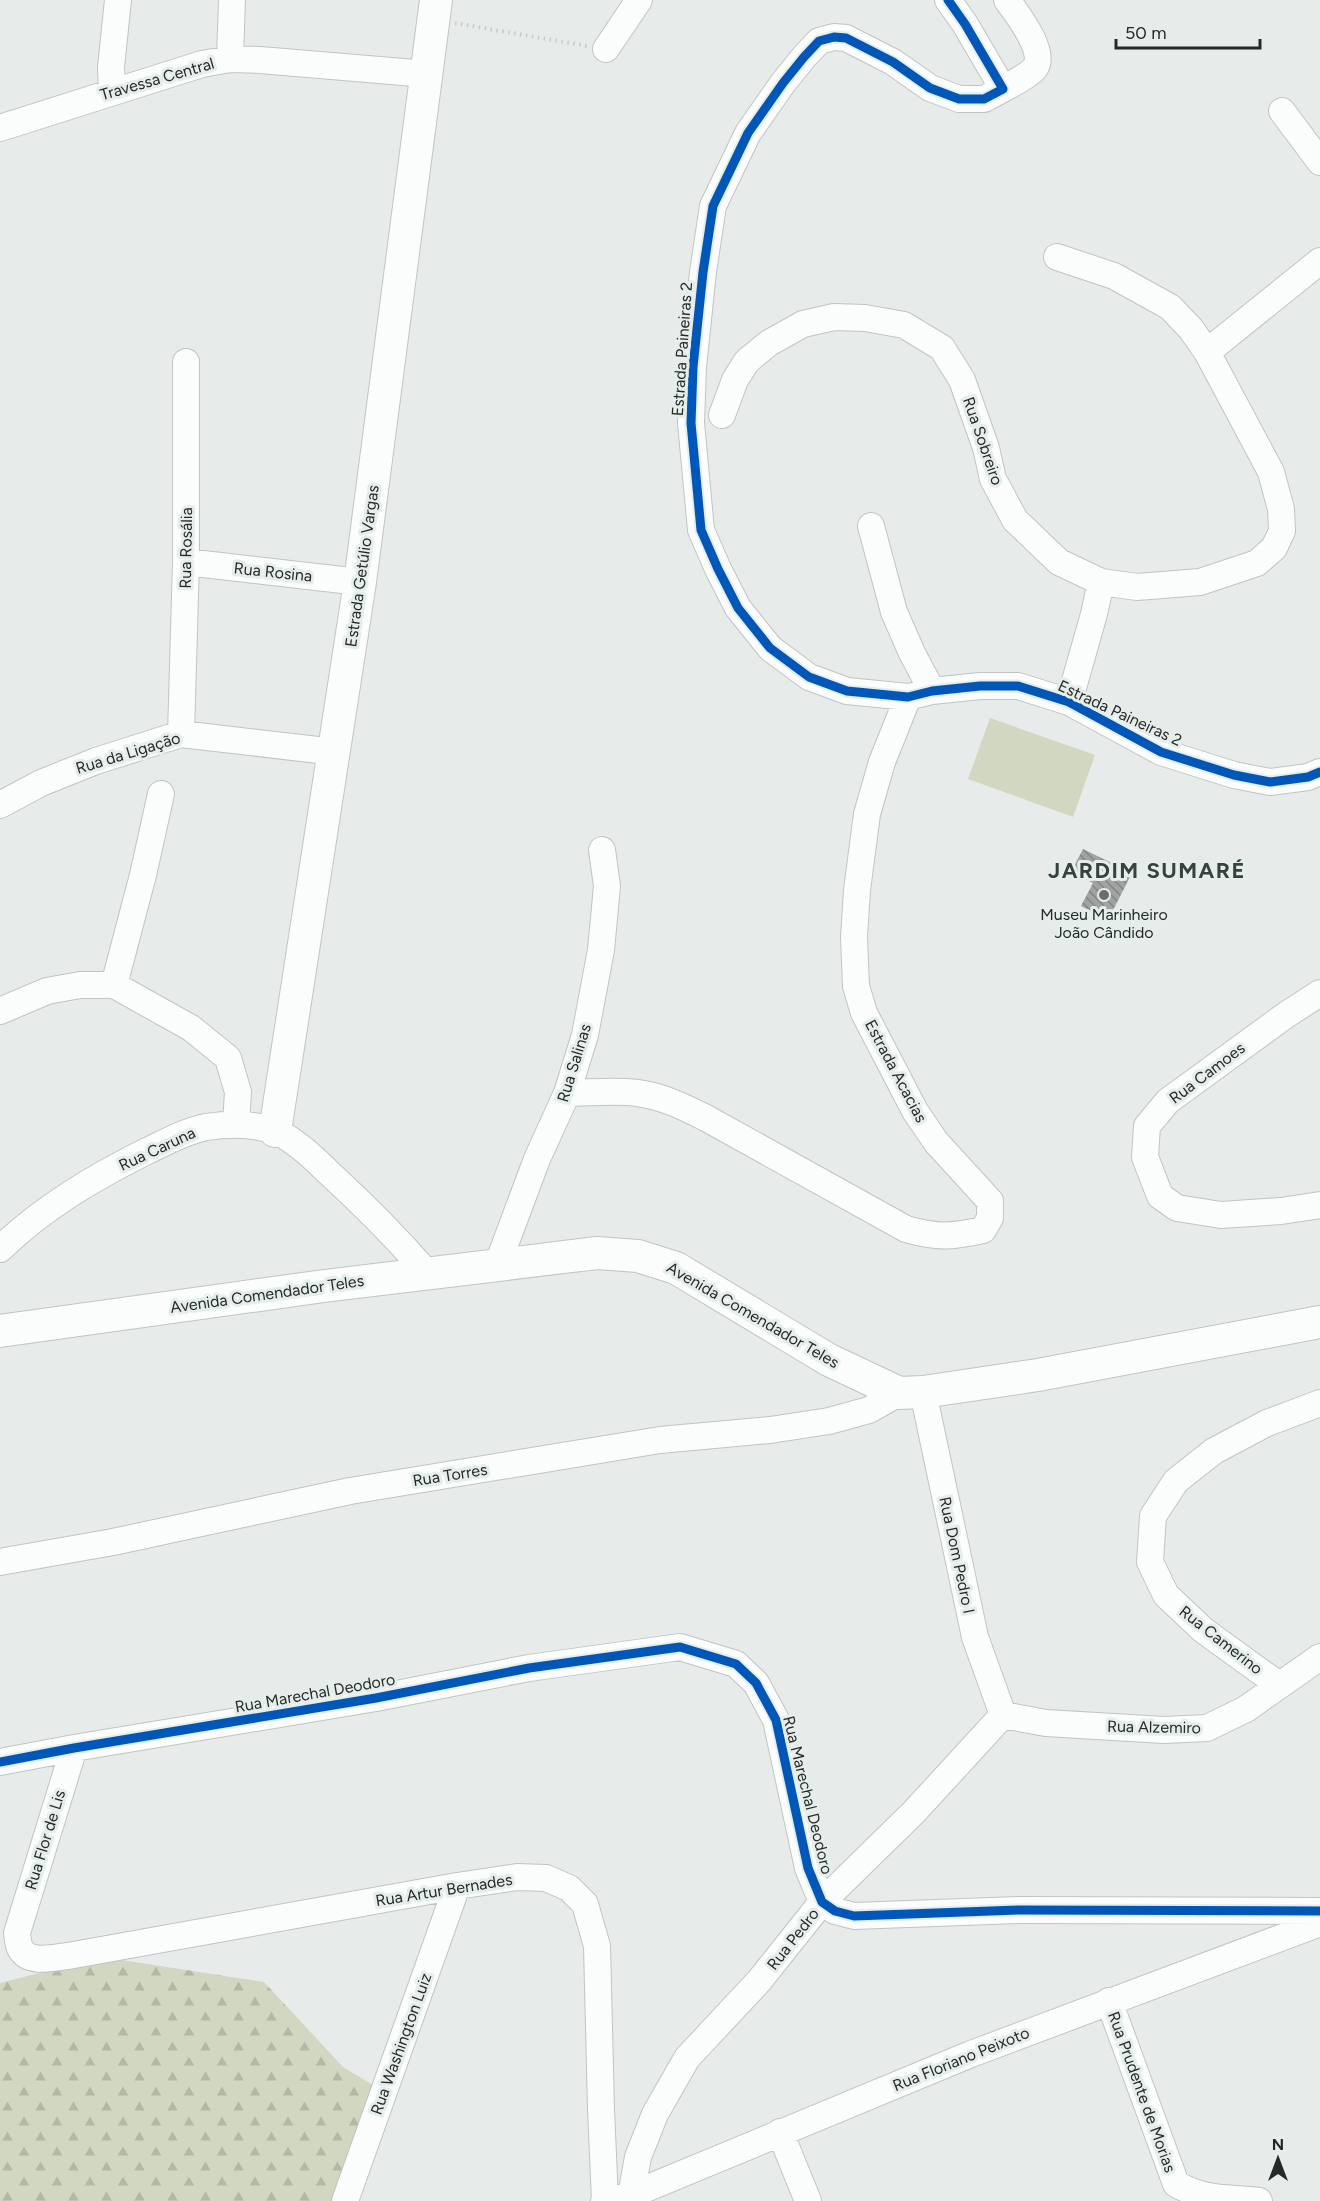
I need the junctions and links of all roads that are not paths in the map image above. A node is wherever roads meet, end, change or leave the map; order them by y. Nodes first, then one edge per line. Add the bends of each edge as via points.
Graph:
1 (118, 0) edge
2 (232, 0) edge
3 (639, 0) edge
4 (948, 0) edge
5 (1007, 0) edge
6 (435, 10) edge
7 (606, 49) road end
8 (230, 59) junction
9 (427, 74) junction
10 (1003, 89) junction
11 (112, 92) junction
12 (1282, 111) dead end
13 (0, 128) edge
14 (1320, 162) edge
15 (1057, 257) dead end
16 (1320, 261) edge
17 (1207, 351) junction
18 (186, 362) dead end
19 (722, 415) dead end
20 (871, 526) dead end
21 (186, 562) junction
22 (360, 582) junction
23 (1101, 582) junction
24 (932, 691) junction
25 (908, 697) junction
26 (1069, 702) junction
27 (181, 734) junction
28 (335, 752) junction
29 (1320, 772) edge
30 (160, 794) dead end
31 (0, 805) edge
32 (602, 850) dead end
33 (114, 985) junction
34 (1320, 993) edge
35 (0, 1011) edge
36 (567, 1093) junction
37 (236, 1124) junction
38 (275, 1131) junction
39 (1320, 1205) edge
40 (0, 1249) edge
41 (497, 1266) junction
42 (427, 1273) junction
43 (1320, 1322) edge
44 (0, 1331) edge
45 (911, 1393) junction
46 (1320, 1403) edge
47 (0, 1562) edge
48 (1320, 1657) edge
49 (1279, 1685) junction
50 (1003, 1715) junction
51 (74, 1748) junction
52 (0, 1762) edge
53 (457, 1886) junction
54 (822, 1902) junction
55 (1320, 1911) edge
56 (1320, 1923) edge
57 (17, 1933) joint
58 (1109, 2001) junction
59 (780, 2132) junction
60 (631, 2194) junction
61 (345, 2201) edge
62 (605, 2201) edge
63 (808, 2201) edge
64 (1259, 2201) edge

1 - 11 street
2 - 8 street
3 - 7 street
4 - 10 street
5 - 10 street, Estrada Paineiras 2 via 1030,34 1038,56 1033,70
6 - 9 main road, Estrada Getúlio Vargas
8 - 9 street, Travessa Central
8 - 11 street, Travessa Central
9 - 22 main road, Estrada Getúlio Vargas
10 - 25 street, Estrada Paineiras 2 via 984,99 959,99 930,88 846,38 819,41 748,133 713,206 706,250 691,423 700,530 738,608 770,648 809,677 847,691
11 - 13 street, Travessa Central
12 - 14 street
15 - 17 street, Rua Sobreiro via 1114,276 1170,307
16 - 17 street
17 - 23 street, Rua Sobreiro via 1271,472 1281,509 1282,531 1274,548 1257,563 1200,582 1137,587
18 - 21 street, Rua Rosália
19 - 23 street, Rua Sobreiro via 747,361 803,324 834,316 904,325 942,348 962,380 993,479 1015,520 1059,562
20 - 24 street via 894,612
21 - 22 street, Rua Rosina
21 - 27 street, Rua Rosália
22 - 28 main road, Estrada Getúlio Vargas
23 - 26 street
24 - 25 street, Estrada Paineiras 2
24 - 26 street, Estrada Paineiras 2 via 1018,686
25 - 36 street, Estrada Acacias via 882,762 867,814 857,890 856,986 864,1013 915,1111 936,1142 990,1201 990,1218 983,1230 933,1236 906,1229 706,1118 657,1097 635,1093
26 - 29 street, Estrada Paineiras 2 via 1161,752 1234,776 1270,782
27 - 28 street, Rua da Ligação
27 - 31 street, Rua da Ligação via 96,760
28 - 38 main road, Estrada Getúlio Vargas
30 - 33 street
32 - 36 street, Rua Salinas via 607,886 601,950 585,1035
33 - 35 street via 80,985 47,991
33 - 37 street via 191,1028 228,1058 238,1092
34 - 39 street, Rua Camoes via 1168,1101 1147,1126 1145,1157 1160,1196 1176,1208 1221,1215
36 - 41 street, Rua Salinas via 537,1159
37 - 38 street, Rua Caruna
37 - 40 street, Rua Caruna via 204,1128 175,1138 101,1175 58,1201
38 - 42 street, Rua Caruna via 333,1176 395,1235
41 - 42 main road, Avenida Comendador Teles
41 - 45 main road, Avenida Comendador Teles via 597,1253 638,1256 676,1268 829,1360
42 - 44 main road, Avenida Comendador Teles
43 - 45 main road via 1038,1375
45 - 47 street, Rua Torres via 829,1421 660,1440 350,1491
45 - 50 street, Rua Dom Pedro I via 975,1637
46 - 49 street, Rua Camerino via 1267,1423 1214,1451 1176,1481 1153,1516 1150,1562 1166,1595 1203,1630
48 - 49 street, Rua Alzemiro
49 - 50 street, Rua Alzemiro via 1246,1709 1207,1728 1164,1730 1046,1723
50 - 54 street, Rua Pedro via 914,1812
51 - 52 street, Rua Marechal Deodoro
51 - 54 street, Rua Marechal Deodoro via 530,1668 680,1647 736,1664 756,1683 776,1720 808,1868
51 - 57 street, Rua Flor de Lis
53 - 57 street, Rua Artur Bernades via 68,1956 38,1959 26,1955 20,1950
53 - 61 street, Rua Washington Luiz
53 - 62 street, Rua Artur Bernades via 517,1877 546,1878 569,1888 585,1904 597,1946
54 - 55 street via 835,1911 854,1916 1018,1910
54 - 60 street, Rua Pedro via 759,1981 687,2058 654,2114 638,2157
56 - 58 street, Rua Floriano Peixoto
58 - 59 street, Rua Floriano Peixoto
58 - 64 street, Rua Prudente de Morias via 1176,2184 1206,2199
59 - 60 street, Rua Floriano Peixoto
59 - 63 street
60 - 62 street, Rua Floriano Peixoto

